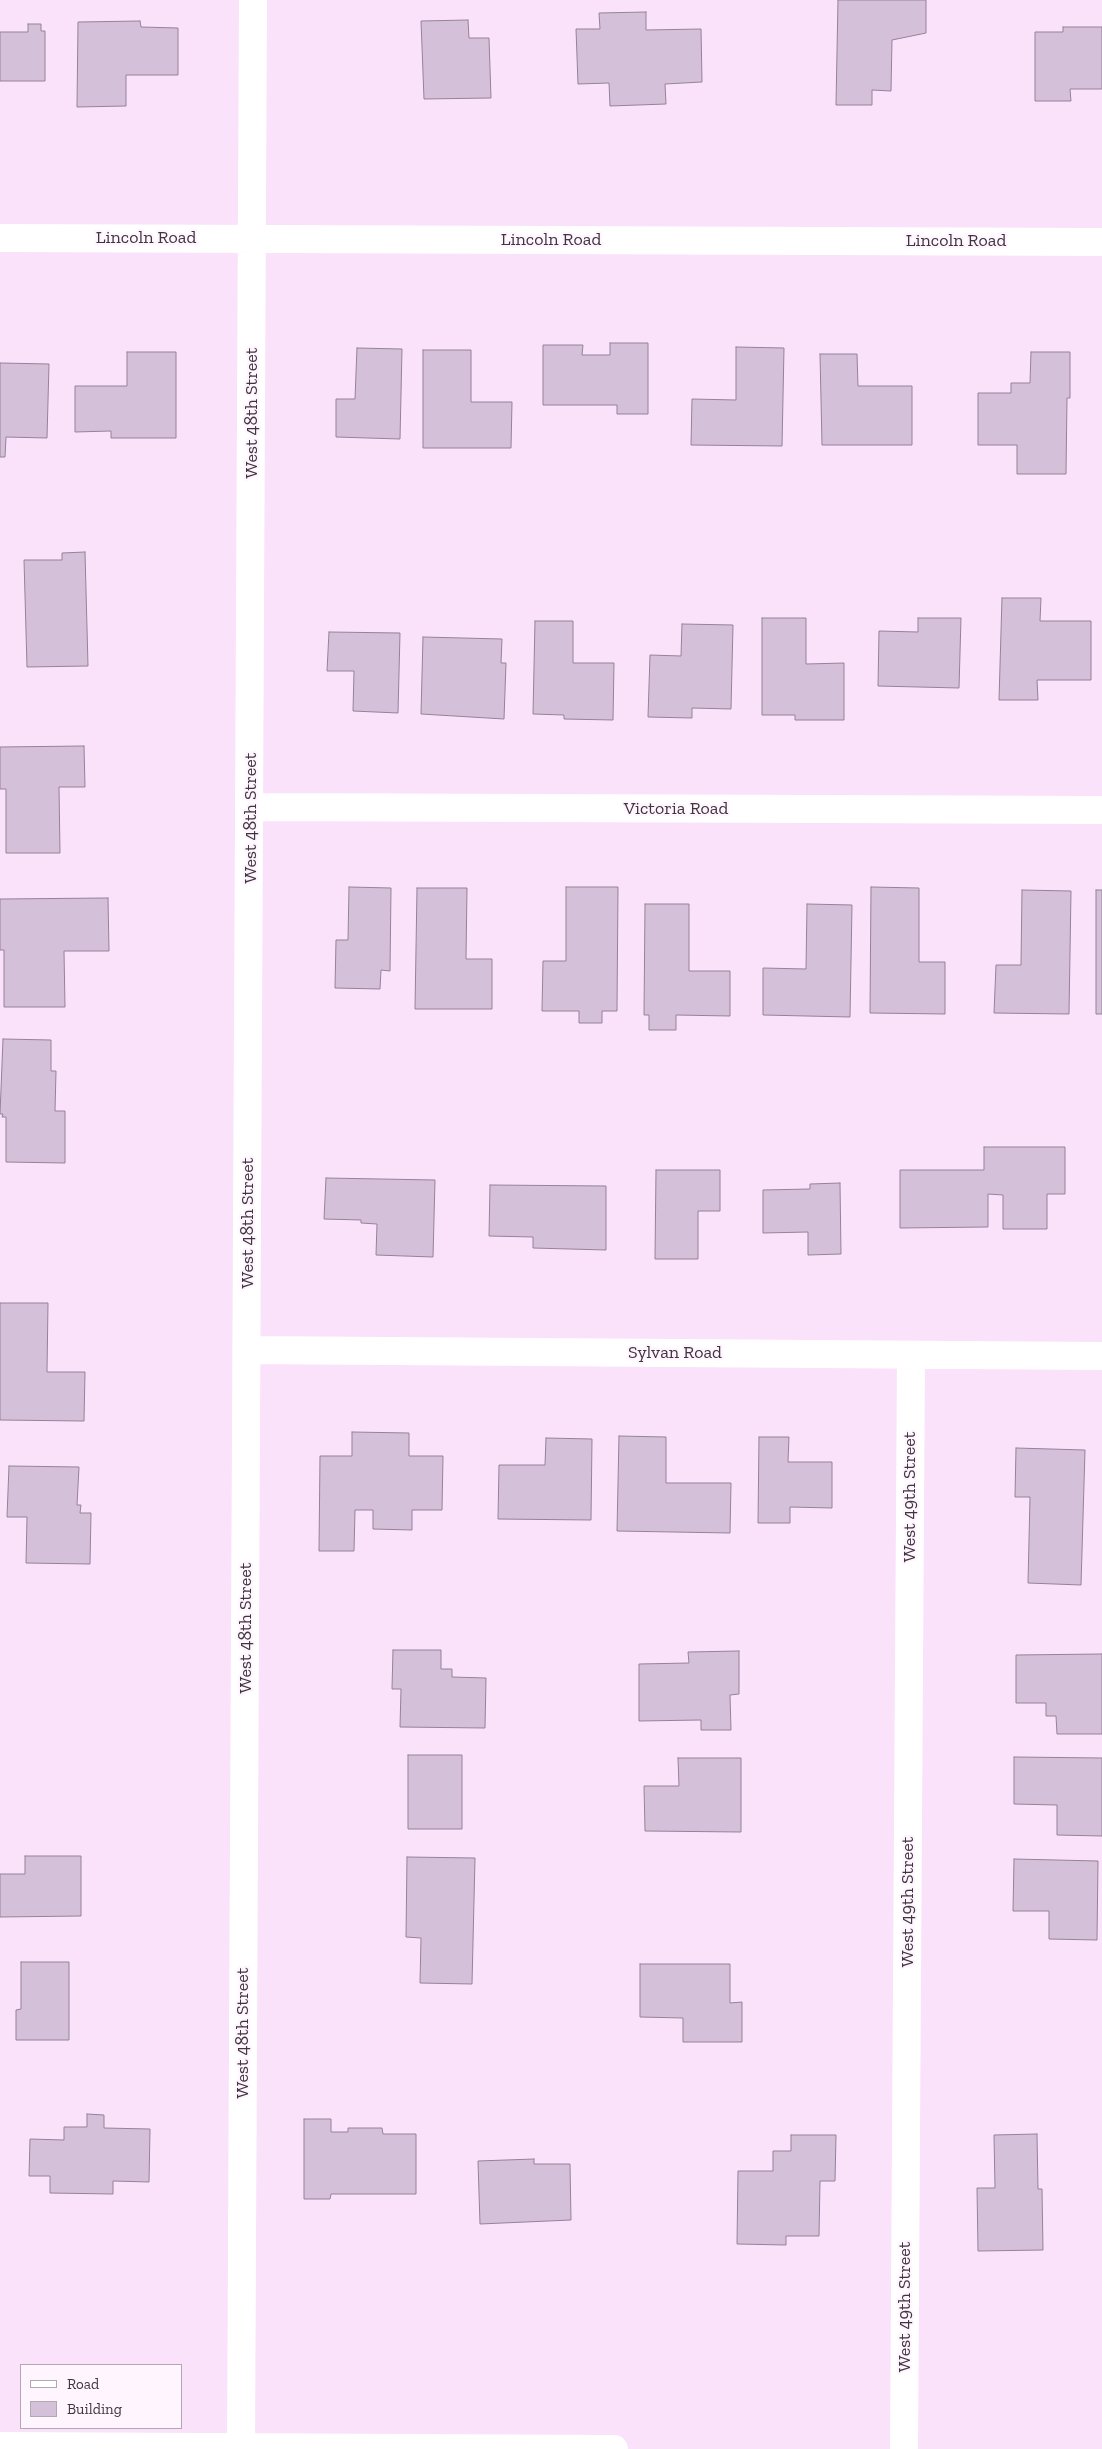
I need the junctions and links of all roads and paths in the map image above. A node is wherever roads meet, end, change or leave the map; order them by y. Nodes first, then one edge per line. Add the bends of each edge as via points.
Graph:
1 (253, 0) edge
2 (0, 238) edge
3 (253, 239) junction
4 (1102, 242) edge
5 (251, 807) junction
6 (1102, 810) edge
7 (247, 1350) junction
8 (911, 1354) junction
9 (1102, 1356) edge
10 (0, 2446) edge
11 (241, 2447) junction
12 (131, 2448) edge
13 (614, 2449) edge
14 (904, 2449) edge

1 - 3 street, West 48th Street
2 - 3 street, Lincoln Road
3 - 4 street, Lincoln Road
3 - 5 street, West 48th Street
5 - 6 street, Victoria Road
5 - 7 street, West 48th Street
7 - 8 street, Sylvan Road
7 - 11 street, West 48th Street
8 - 9 street, Sylvan Road
8 - 14 street, West 49th Street
10 - 12 street
11 - 12 street
11 - 13 street

